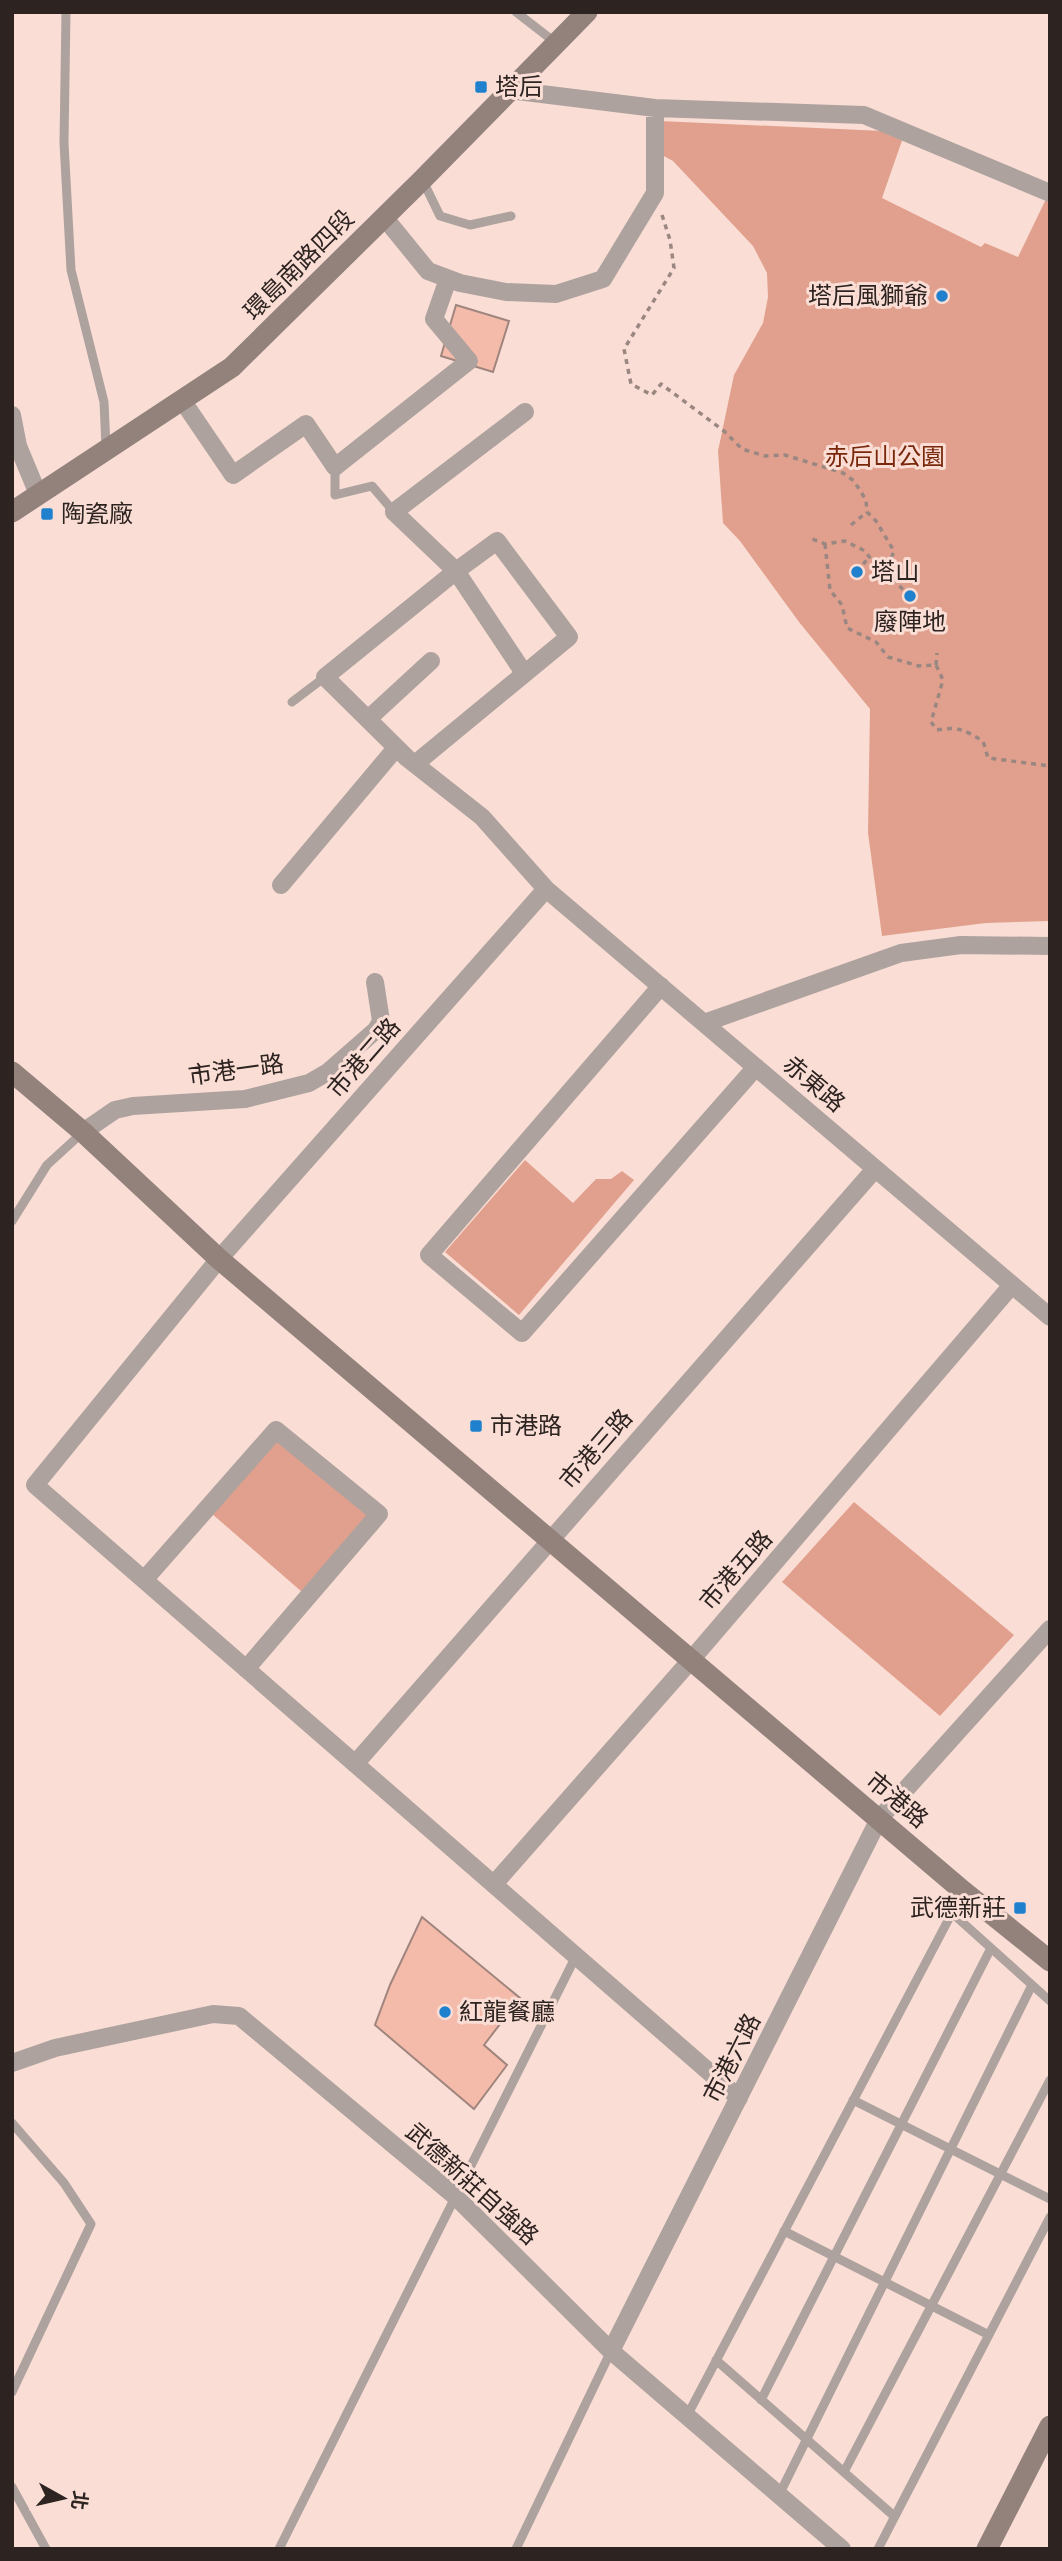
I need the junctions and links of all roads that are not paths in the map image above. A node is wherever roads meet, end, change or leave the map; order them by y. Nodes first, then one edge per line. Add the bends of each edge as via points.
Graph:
1 (66, 12) edge
2 (516, 12) edge
3 (587, 12) edge
4 (556, 43) junction
5 (509, 90) junction
6 (655, 108) junction
7 (422, 180) junction
8 (1050, 193) edge
9 (511, 216) dead end
10 (384, 217) junction
11 (448, 279) junction
12 (181, 400) junction
13 (525, 412) dead end
14 (12, 415) edge
15 (106, 450) junction
16 (335, 467) junction
17 (19, 468) edge
18 (38, 494) junction
19 (12, 512) edge
20 (394, 512) junction
21 (456, 571) junction
22 (430, 661) dead end
23 (524, 674) junction
24 (325, 677) junction
25 (292, 702) dead end
26 (368, 719) junction
27 (396, 748) junction
28 (415, 764) junction
29 (281, 885) dead end
30 (546, 888) junction
31 (1050, 946) edge
32 (375, 982) dead end
33 (661, 986) junction
34 (704, 1023) junction
35 (756, 1067) junction
36 (12, 1072) edge
37 (83, 1132) junction
38 (876, 1169) junction
39 (12, 1221) edge
40 (219, 1259) junction
41 (1012, 1285) junction
42 (1050, 1317) edge
43 (549, 1540) junction
44 (144, 1580) junction
45 (1050, 1629) edge
46 (691, 1660) junction
47 (246, 1669) junction
48 (355, 1764) junction
49 (879, 1819) junction
50 (494, 1884) junction
51 (963, 1891) junction
52 (952, 1913) junction
53 (991, 1948) junction
54 (576, 1956) junction
55 (1050, 1961) edge
56 (1032, 1985) junction
57 (1050, 2001) edge
58 (12, 2063) edge
59 (1050, 2080) edge
60 (739, 2098) junction
61 (853, 2100) junction
62 (12, 2123) edge
63 (901, 2124) junction
64 (951, 2149) junction
65 (1000, 2174) junction
66 (455, 2196) junction
67 (1050, 2199) edge
68 (1050, 2217) edge
69 (784, 2231) junction
70 (834, 2256) junction
71 (885, 2282) junction
72 (931, 2306) junction
73 (989, 2335) junction
74 (611, 2351) junction
75 (716, 2360) junction
76 (12, 2392) edge
77 (761, 2400) junction
78 (687, 2416) junction
79 (1050, 2426) edge
80 (807, 2440) junction
81 (844, 2472) junction
82 (12, 2487) edge
83 (779, 2495) junction
84 (894, 2516) junction
85 (46, 2549) edge
86 (279, 2549) edge
87 (516, 2549) edge
88 (842, 2549) edge
89 (878, 2549) edge
90 (988, 2549) edge

1 - 15 lane via 64,143 71,270 104,402
2 - 4 lane
3 - 4 street, 環島南路四段
4 - 5 street, 環島南路四段
5 - 6 street
5 - 7 street, 環島南路四段
6 - 8 street via 864,115
6 - 11 street via 655,194 603,279 556,294 506,292
7 - 9 lane via 440,216 470,226
7 - 10 street, 環島南路四段
10 - 11 street via 428,271
10 - 12 street, 環島南路四段 via 232,367
11 - 16 street via 435,319 469,361
12 - 15 street, 環島南路四段
12 - 16 street via 233,475 306,424
13 - 20 street
14 - 17 street
15 - 18 street, 環島南路四段
16 - 20 lane via 335,495 372,486
17 - 18 street
18 - 19 street, 環島南路四段
20 - 21 street
21 - 23 street
21 - 23 street via 497,541 569,637
21 - 24 street
22 - 26 street
23 - 28 street
24 - 25 lane
24 - 26 street, 赤東路
26 - 27 street, 赤東路
27 - 28 street, 赤東路
27 - 29 street
28 - 30 street, 赤東路 via 482,817
30 - 33 street, 赤東路
30 - 40 street, 市港二路
31 - 34 street via 961,945 901,953
32 - 37 street, 市港一路 via 381,1021 376,1030 309,1083 245,1099 124,1108
33 - 34 street, 赤東路
33 - 35 street via 429,1255 522,1333
34 - 35 street, 赤東路
35 - 38 street, 赤東路
36 - 37 street, 市港路
37 - 39 lane via 47,1165
37 - 40 street, 市港路
38 - 41 street, 赤東路
38 - 43 street, 市港三路
40 - 43 street, 市港路
40 - 44 street, 市港二路 via 36,1485
41 - 42 street, 赤東路
41 - 46 street, 市港五路
43 - 46 street, 市港路
43 - 48 street, 市港三路
44 - 47 street
44 - 47 street via 276,1430 379,1514
45 - 49 street, 市港六路
46 - 49 street, 市港路
46 - 50 street, 市港五路
47 - 48 street
48 - 50 street
49 - 51 street, 市港路
49 - 60 street, 市港六路
50 - 54 street
51 - 52 lane
51 - 55 street, 市港路
52 - 53 lane
52 - 61 lane
53 - 56 lane
53 - 63 lane
54 - 60 street
54 - 66 lane
56 - 57 lane
56 - 64 lane
58 - 66 street, 武德新莊自強路 via 55,2048 213,2014 239,2016
59 - 65 lane
60 - 74 street, 市港六路
61 - 63 lane
61 - 69 lane
62 - 76 lane via 64,2183 91,2224
63 - 64 lane
63 - 70 lane
64 - 65 lane
64 - 71 lane
65 - 67 lane
65 - 72 lane
66 - 74 street, 武德新莊自強路
66 - 86 lane
68 - 73 lane
69 - 70 lane
69 - 75 lane
70 - 71 lane
70 - 77 lane
71 - 72 lane
71 - 80 lane
72 - 73 lane
72 - 81 lane
73 - 84 lane
74 - 78 street, 武德新莊自強路
74 - 87 lane, 市港六路
75 - 77 lane
75 - 78 lane
77 - 80 lane
78 - 83 street, 武德新莊自強路
79 - 90 street
80 - 81 lane
80 - 83 lane
81 - 84 lane
82 - 85 lane
83 - 88 street, 武德新莊自強路
84 - 89 lane

